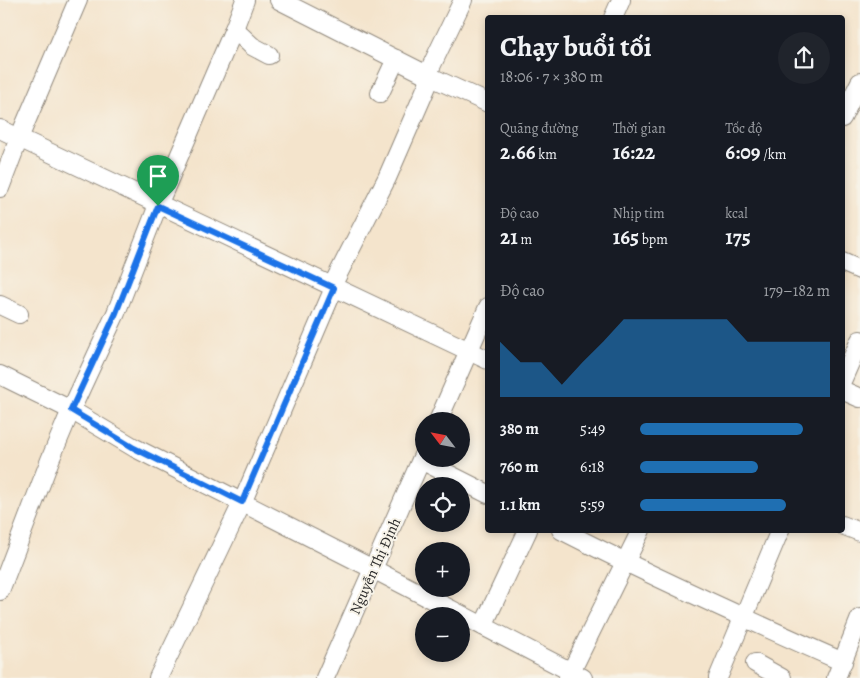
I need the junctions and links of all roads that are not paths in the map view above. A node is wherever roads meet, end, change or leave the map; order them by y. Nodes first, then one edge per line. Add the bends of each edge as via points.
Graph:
1 (245, 0) edge
2 (279, 0) edge
3 (463, 0) edge
4 (621, 0) edge
5 (73, 2) edge
6 (614, 15) edge
7 (234, 29) junction
8 (269, 55) dead end
9 (396, 59) junction
10 (429, 76) junction
11 (860, 82) edge
12 (380, 93) dead end
13 (485, 102) edge
14 (845, 112) edge
15 (0, 129) edge
16 (18, 138) junction
17 (0, 188) edge
18 (158, 206) junction
19 (845, 263) edge
20 (860, 270) edge
21 (333, 287) junction
22 (0, 305) edge
23 (19, 314) dead end
24 (485, 314) edge
25 (860, 340) edge
26 (468, 351) junction
27 (485, 359) edge
28 (845, 374) edge
29 (0, 375) edge
30 (845, 391) edge
31 (860, 398) edge
32 (71, 410) junction
33 (442, 412) edge
34 (417, 468) edge
35 (442, 468) edge
36 (485, 492) edge
37 (242, 502) junction
38 (845, 526) edge
39 (860, 532) edge
40 (527, 533) edge
41 (567, 533) edge
42 (639, 533) edge
43 (779, 533) edge
44 (624, 562) junction
45 (373, 569) junction
46 (0, 592) edge
47 (743, 618) junction
48 (860, 618) edge
49 (483, 626) junction
50 (755, 663) dead end
51 (839, 670) edge
52 (574, 676) edge
53 (158, 678) edge
54 (325, 678) edge
55 (718, 678) edge
56 (782, 678) edge

1 - 7 street
2 - 9 street
3 - 10 street
4 - 6 street
5 - 16 street
7 - 8 street via 252,46
7 - 18 street
9 - 10 street
9 - 12 street
10 - 13 street
10 - 21 street via 387,178
11 - 14 street
15 - 16 street
16 - 17 street
16 - 18 street
18 - 21 street
18 - 32 street via 116,313
19 - 20 street
21 - 26 street
21 - 37 street
22 - 23 street
24 - 26 street
25 - 28 street
26 - 27 street
26 - 33 street
29 - 32 street
30 - 31 street
32 - 37 street via 134,448
32 - 46 street
34 - 45 street, Nguyễn Thị Định
35 - 36 street
37 - 45 street
37 - 53 street
38 - 39 street
40 - 49 street
41 - 44 street
42 - 44 street
43 - 47 street
44 - 47 street
44 - 52 street
45 - 49 street
45 - 54 street, Nguyễn Thị Định
47 - 51 street
47 - 55 street
48 - 51 street
49 - 52 street
50 - 56 street

